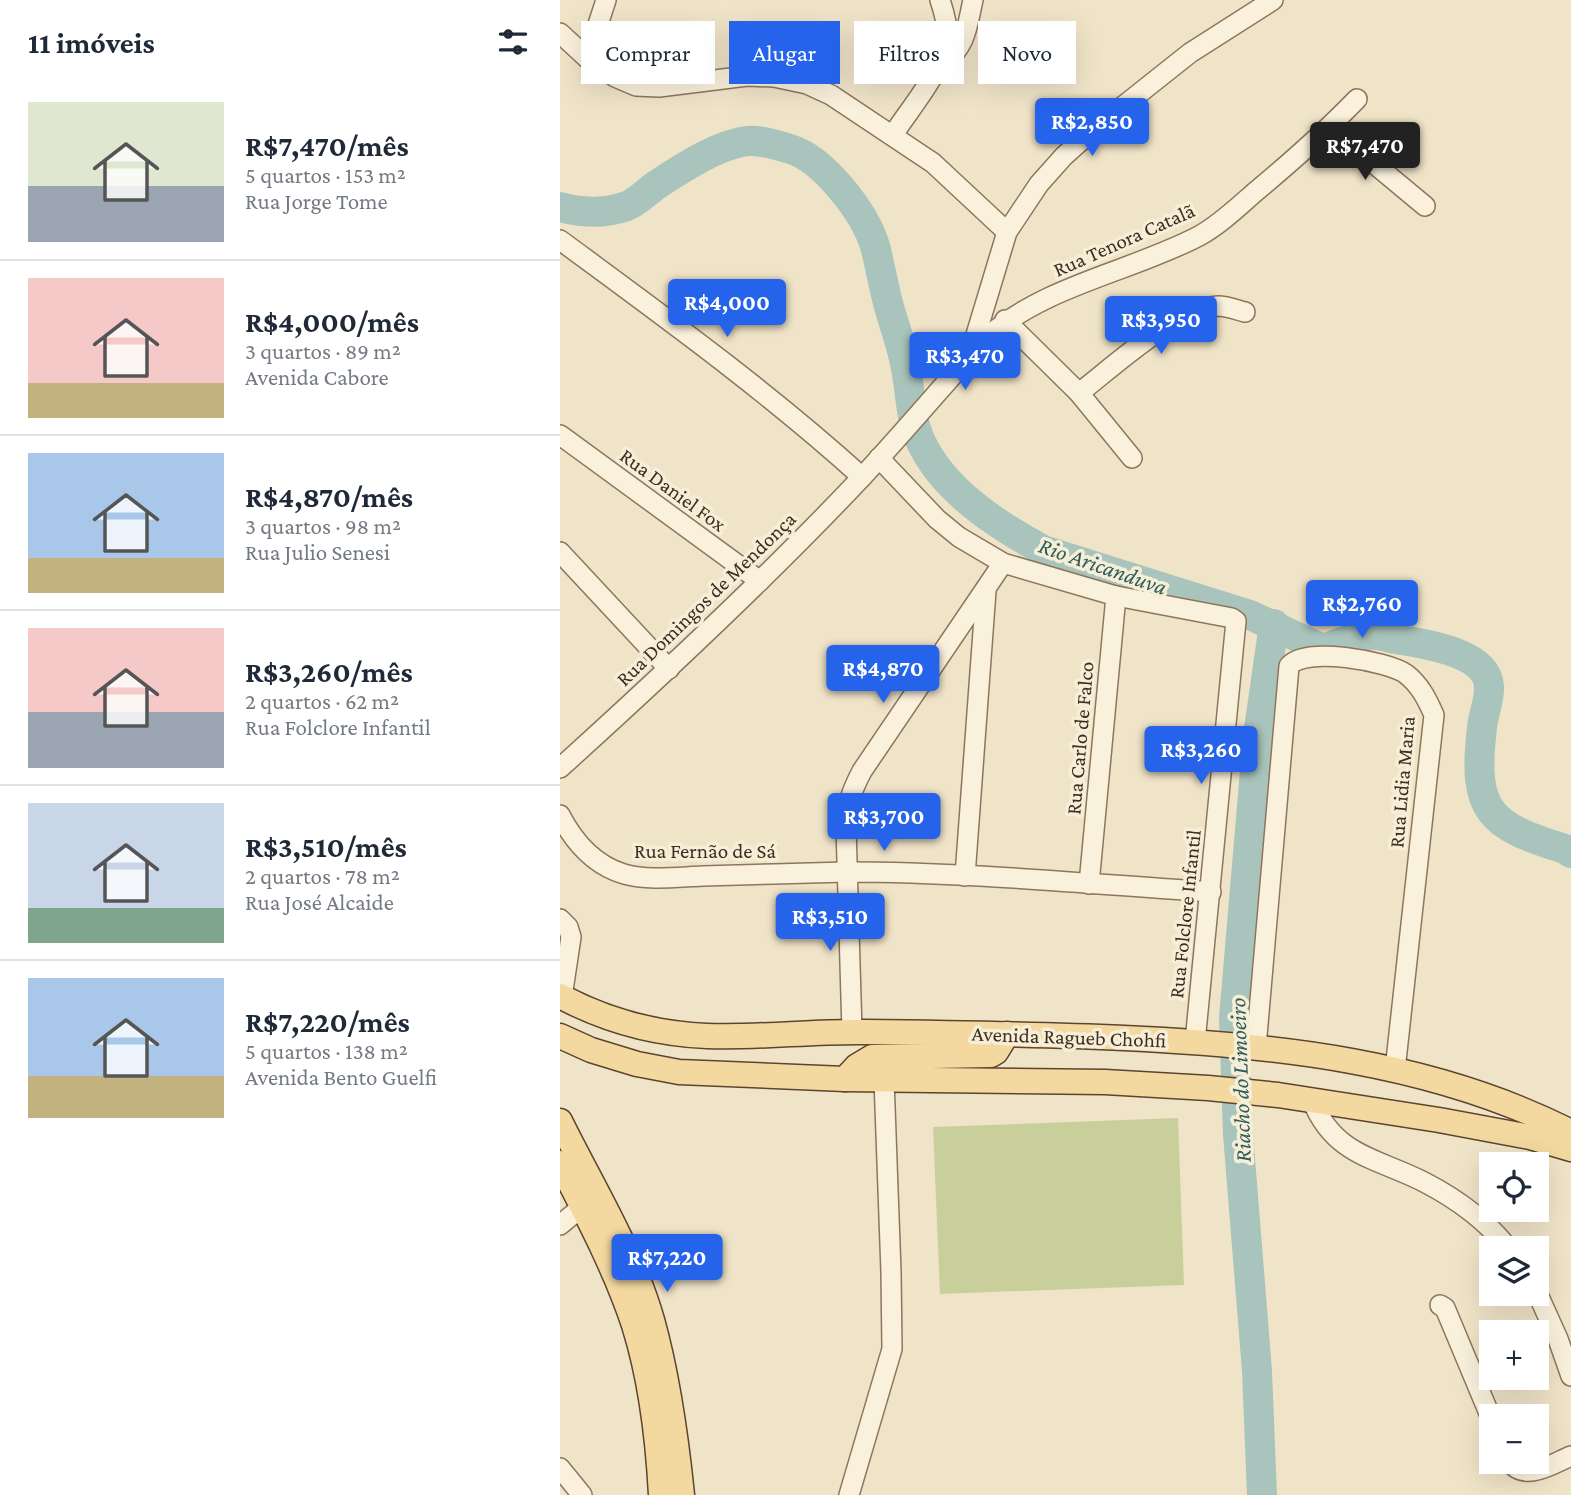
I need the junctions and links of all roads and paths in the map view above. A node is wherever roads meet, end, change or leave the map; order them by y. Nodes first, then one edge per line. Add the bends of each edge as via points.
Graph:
1 (606, 0) edge
2 (940, 0) edge
3 (973, 0) edge
4 (1273, 0) edge
5 (599, 21) edge
6 (946, 21) edge
7 (560, 33) edge
8 (964, 40) edge
9 (581, 52) edge
10 (715, 80) edge
11 (631, 84) edge
12 (683, 84) edge
13 (927, 84) edge
14 (1357, 99) dead end
15 (1330, 127) junction
16 (893, 135) junction
17 (1425, 206) dead end
18 (1007, 232) junction
19 (560, 240) edge
20 (1245, 312) dead end
21 (1005, 320) junction
22 (967, 359) junction
23 (1079, 393) junction
24 (560, 435) edge
25 (879, 458) junction
26 (1132, 458) dead end
27 (862, 477) junction
28 (560, 552) edge
29 (1003, 563) junction
30 (760, 581) junction
31 (986, 590) junction
32 (1116, 596) junction
33 (669, 668) junction
34 (560, 768) edge
35 (560, 815) edge
36 (848, 872) junction
37 (965, 876) junction
38 (1089, 884) junction
39 (1211, 892) junction
40 (560, 919) edge
41 (561, 996) edge
42 (852, 1032) junction
43 (1007, 1034) junction
44 (560, 1037) edge
45 (1203, 1042) junction
46 (1252, 1047) junction
47 (1395, 1070) junction
48 (845, 1079) junction
49 (884, 1079) junction
50 (1312, 1100) junction
51 (560, 1121) edge
52 (1571, 1132) edge
53 (1571, 1149) edge
54 (565, 1155) edge
55 (583, 1206) junction
56 (560, 1224) edge
57 (1497, 1236) edge
58 (1440, 1305) dead end
59 (1544, 1306) edge
60 (1571, 1376) edge
61 (1485, 1404) edge
62 (1571, 1456) edge
63 (1549, 1464) edge
64 (560, 1468) edge
65 (582, 1495) edge
66 (662, 1495) edge
67 (682, 1495) edge
68 (849, 1495) edge

1 - 5 street
2 - 6 street
3 - 8 street
4 - 18 street via 1190,53 1093,130 1039,184
7 - 9 street
10 - 16 street via 774,77 807,84
11 - 12 street
13 - 16 street
14 - 15 street, Rua Tenora Catalã
15 - 17 street
15 - 21 street, Rua Tenora Catalã via 1202,234
16 - 18 street via 933,163
18 - 22 street
19 - 27 street via 732,368
20 - 23 street via 1220,306 1181,318
21 - 22 street, Rua Tenora Catalã
21 - 23 street
22 - 25 street, Rua Domingos de Mendonça
23 - 26 street
24 - 30 street, Rua Daniel Fox
25 - 27 street, Rua Domingos de Mendonça
25 - 29 street via 937,520
27 - 30 street, Rua Domingos de Mendonça
28 - 33 street
29 - 31 street
29 - 32 street
30 - 33 street, Rua Domingos de Mendonça
31 - 36 street via 852,789 846,808
31 - 37 street
32 - 38 street, Rua Carlo de Falco
32 - 39 street, Rua Folclore Infantil via 1236,622
33 - 34 street, Rua Domingos de Mendonça
35 - 36 street, Rua Fernão de Sá via 592,858 628,875
36 - 37 street, Rua Fernão de Sá
36 - 42 street
37 - 38 street, Rua Fernão de Sá
38 - 39 street, Rua Fernão de Sá
39 - 45 street, Rua Folclore Infantil
40 - 41 street via 571,937
41 - 42 main road, Avenida Ragueb Chohfi via 625,1023 706,1036
42 - 43 main road, Avenida Ragueb Chohfi
43 - 45 main road, Avenida Ragueb Chohfi
43 - 48 main road via 991,1055 872,1057
44 - 48 main road, Avenida Ragueb Chohfi via 603,1054 679,1072
45 - 46 main road, Avenida Ragueb Chohfi
46 - 47 main road, Avenida Ragueb Chohfi
46 - 47 street, Rua Lidia Maria via 1289,666 1318,656 1371,662 1407,675 1418,685 1434,715
47 - 52 main road, Avenida Ragueb Chohfi via 1496,1098
48 - 49 main road, Avenida Ragueb Chohfi
49 - 50 main road, Avenida Ragueb Chohfi via 1105,1082
49 - 68 street via 892,1349
50 - 53 main road, Avenida Ragueb Chohfi via 1530,1137
50 - 57 street via 1319,1118 1341,1142 1452,1198
51 - 54 main road
54 - 55 main road
54 - 67 main road via 622,1242 652,1319 667,1381
55 - 56 street
55 - 66 main road via 634,1325 648,1384
58 - 61 street
59 - 60 street
62 - 63 street
64 - 65 street

